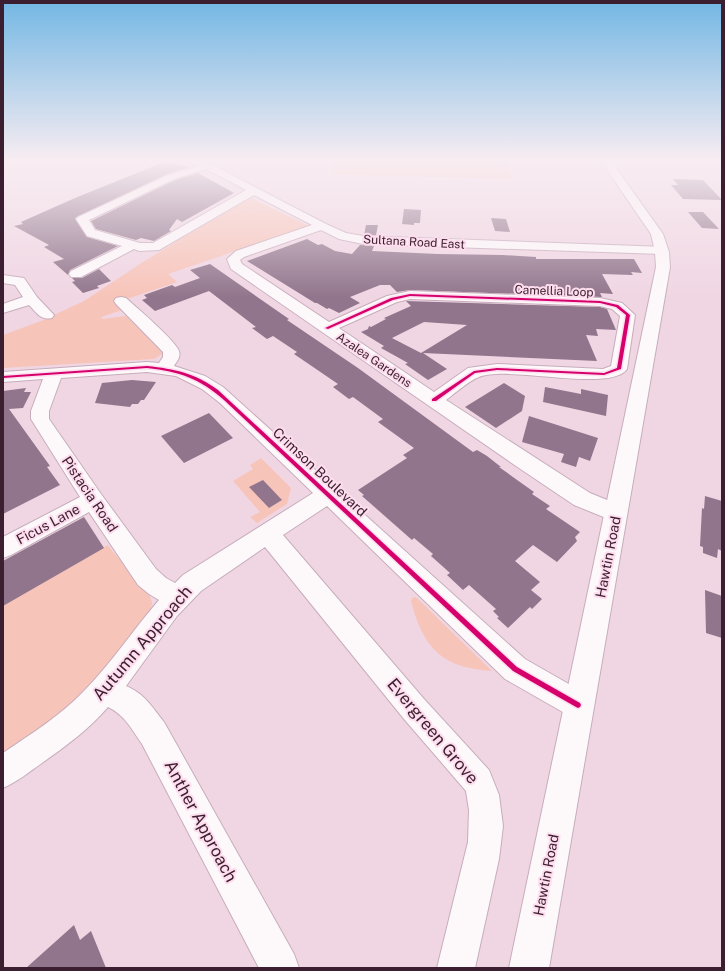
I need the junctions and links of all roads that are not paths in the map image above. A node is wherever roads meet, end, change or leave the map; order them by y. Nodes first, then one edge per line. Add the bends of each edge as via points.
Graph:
1 (106, 206) edge
2 (226, 206) edge
3 (285, 206) edge
4 (638, 206) edge
5 (322, 226) junction
6 (133, 245) junction
7 (662, 254) junction
8 (4, 273) edge
9 (76, 274) dead end
10 (31, 299) junction
11 (121, 301) dead end
12 (3, 308) edge
13 (47, 315) dead end
14 (327, 328) junction
15 (164, 369) junction
16 (54, 374) junction
17 (3, 378) edge
18 (434, 400) junction
19 (326, 495) junction
20 (93, 500) junction
21 (618, 508) junction
22 (268, 534) junction
23 (3, 548) edge
24 (178, 595) junction
25 (104, 691) junction
26 (578, 705) junction
27 (3, 772) edge
28 (280, 968) edge
29 (456, 968) edge
30 (529, 968) edge

1 - 6 street via 82,219 91,233
2 - 6 street via 155,247 139,248
3 - 5 street, Sultana Road East
4 - 7 main road, Hawtin Road via 657,234
5 - 7 street, Sultana Road East via 344,236 363,240 624,249
5 - 14 street, Azalea Gardens via 240,254 233,259 236,266
6 - 9 street
7 - 21 main road, Hawtin Road via 663,267
8 - 10 street via 19,281
10 - 12 street
10 - 13 street
11 - 15 street via 171,351 171,357
14 - 18 street, Azalea Gardens
14 - 18 street, Camellia Loop via 392,299 410,295 600,302 617,306 628,315 619,369 604,374 497,369 474,372
15 - 16 street, Crimson Boulevard via 121,368
15 - 19 street, Crimson Boulevard via 192,376 211,386
16 - 17 street, Crimson Boulevard
16 - 20 street, Pistacia Road via 40,411 40,419
18 - 21 street, Azalea Gardens via 523,462 559,482 582,499
19 - 22 street, Autumn Approach
19 - 26 street, Crimson Boulevard via 514,669
20 - 23 street, Ficus Lane
20 - 24 street, Pistacia Road via 148,579 164,591
21 - 26 main road, Hawtin Road
22 - 24 street, Autumn Approach via 205,573
22 - 29 street, Evergreen Grove via 414,709 478,781 483,792 486,810 483,854
24 - 25 street, Autumn Approach
25 - 27 street, Autumn Approach via 62,730
25 - 28 street, Anther Approach via 133,706 153,733
26 - 30 main road, Hawtin Road

